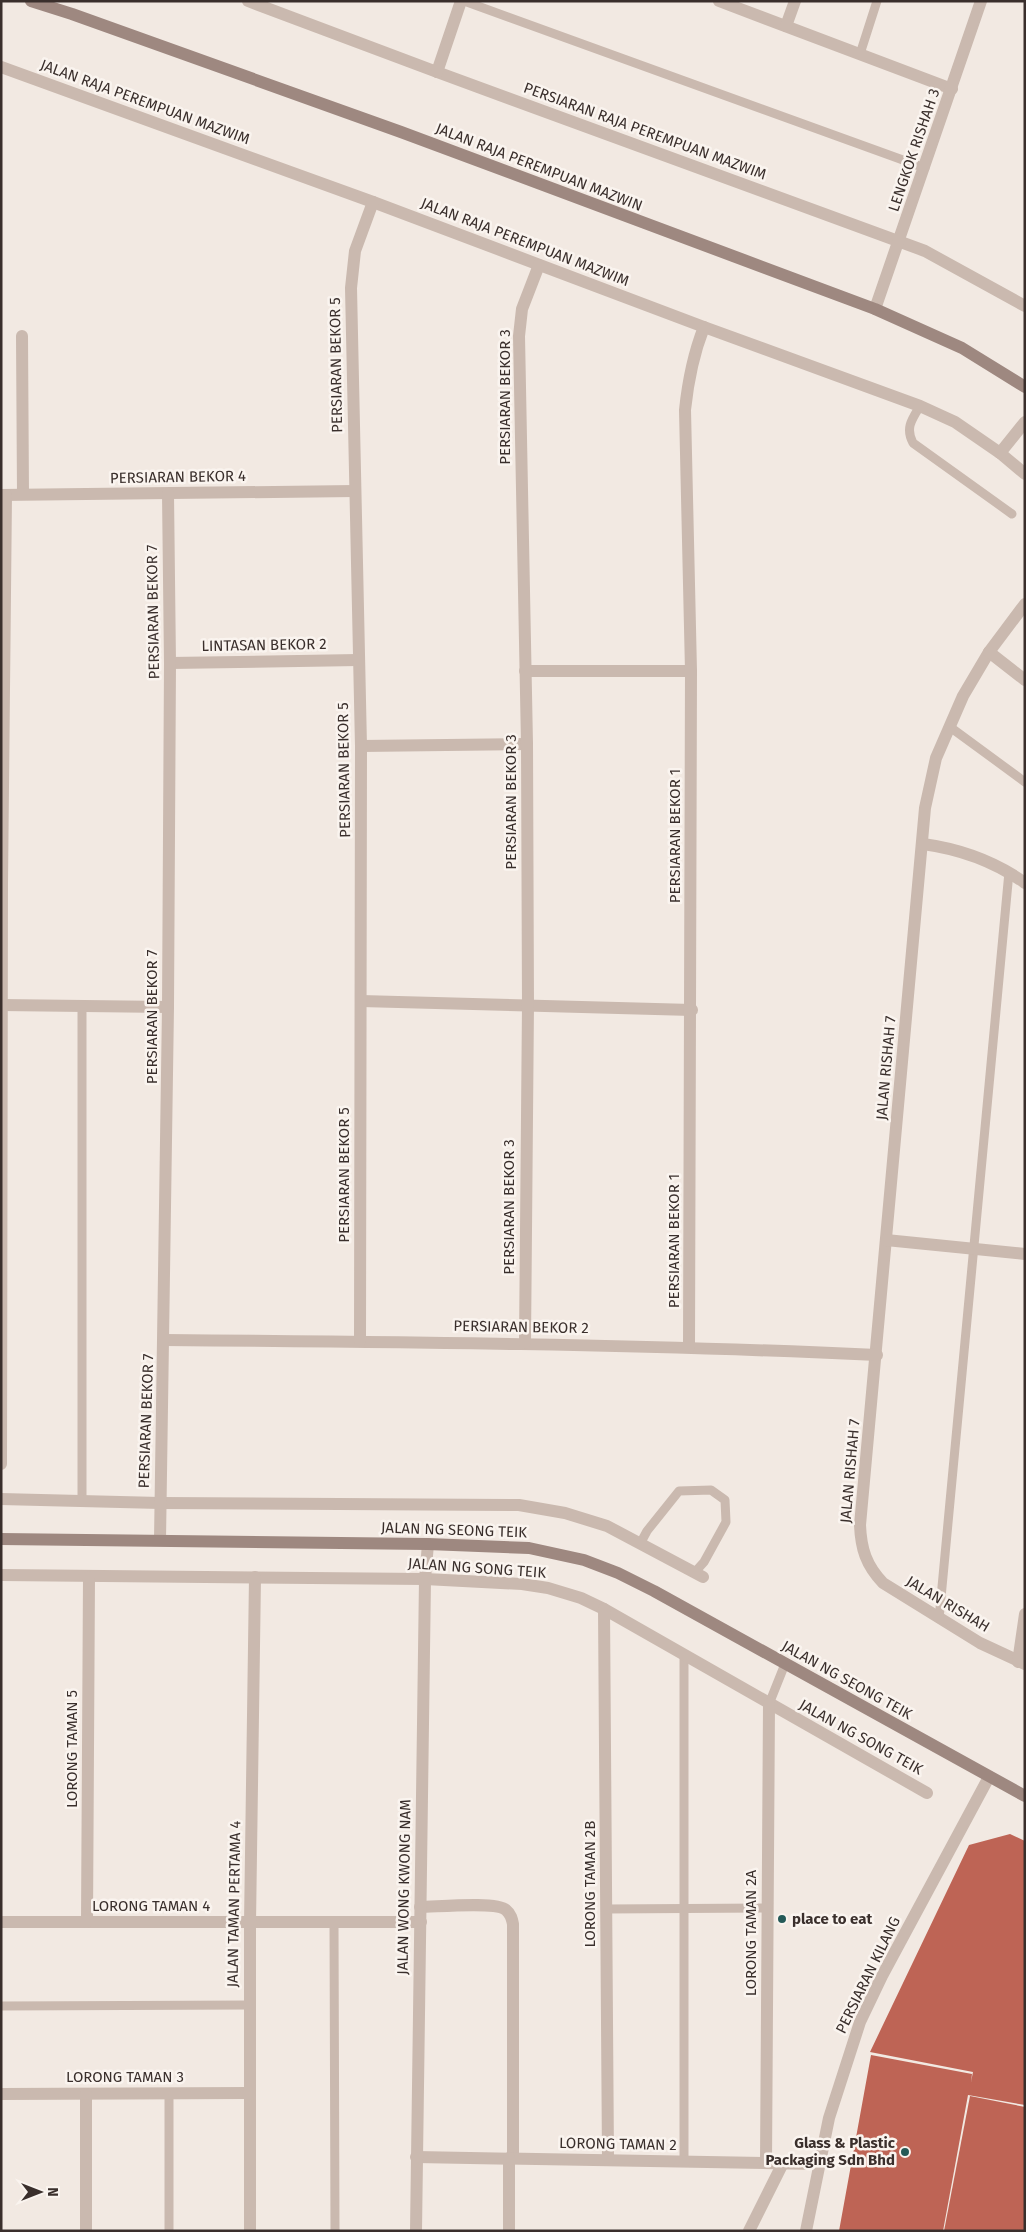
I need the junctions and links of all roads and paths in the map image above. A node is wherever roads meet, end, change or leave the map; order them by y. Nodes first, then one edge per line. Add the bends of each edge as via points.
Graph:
1 (31, 1) edge
2 (248, 1) edge
3 (463, 1) edge
4 (719, 1) edge
5 (795, 1) edge
6 (877, 1) edge
7 (981, 1) edge
8 (786, 26) junction
9 (860, 54) junction
10 (1, 67) edge
11 (437, 72) junction
12 (952, 89) junction
13 (925, 168) junction
14 (373, 202) junction
15 (900, 241) junction
16 (539, 265) junction
17 (1025, 306) edge
18 (875, 309) junction
19 (704, 328) junction
20 (22, 336) dead end
21 (1025, 387) edge
22 (920, 406) junction
23 (1025, 422) edge
24 (1000, 453) junction
25 (1025, 474) edge
26 (355, 491) junction
27 (23, 494) junction
28 (168, 494) junction
29 (4, 495) edge
30 (1012, 514) dead end
31 (1025, 604) edge
32 (988, 652) junction
33 (358, 660) junction
34 (170, 663) junction
35 (526, 671) junction
36 (691, 671) junction
37 (1025, 680) edge
38 (950, 727) junction
39 (527, 744) junction
40 (361, 746) junction
41 (1025, 782) edge
42 (923, 844) junction
43 (1009, 872) junction
44 (1025, 883) edge
45 (2, 884) edge
46 (361, 1002) junction
47 (528, 1004) junction
48 (2, 1005) edge
49 (82, 1005) junction
50 (168, 1007) junction
51 (692, 1010) junction
52 (886, 1240) junction
53 (975, 1249) junction
54 (1025, 1254) edge
55 (165, 1340) junction
56 (360, 1341) junction
57 (525, 1343) junction
58 (689, 1346) junction
59 (877, 1355) junction
60 (1, 1464) edge
61 (1, 1499) edge
62 (82, 1501) junction
63 (160, 1503) junction
64 (1, 1539) edge
65 (160, 1540) junction
66 (428, 1544) junction
67 (640, 1544) junction
68 (865, 1559) joint
69 (699, 1574) joint
70 (1, 1575) edge
71 (89, 1577) junction
72 (255, 1577) junction
73 (425, 1579) junction
74 (604, 1609) junction
75 (1025, 1614) edge
76 (939, 1619) junction
77 (684, 1654) junction
78 (1021, 1663) edge
79 (785, 1664) junction
80 (768, 1704) junction
81 (989, 1777) junction
82 (927, 1793) dead end
83 (1025, 1796) edge
84 (420, 1907) junction
85 (767, 1908) junction
86 (607, 1909) junction
87 (684, 1909) junction
88 (1, 1922) edge
89 (87, 1922) junction
90 (421, 1922) junction
91 (250, 1923) junction
92 (334, 1923) junction
93 (250, 2005) junction
94 (1, 2006) edge
95 (1, 2094) edge
96 (86, 2094) junction
97 (169, 2094) junction
98 (250, 2094) junction
99 (416, 2157) junction
100 (511, 2158) junction
101 (608, 2159) junction
102 (684, 2161) junction
103 (766, 2163) junction
104 (784, 2164) junction
105 (819, 2164) junction
106 (86, 2231) edge
107 (169, 2231) edge
108 (250, 2231) edge
109 (335, 2231) edge
110 (416, 2231) edge
111 (509, 2231) edge
112 (749, 2231) edge
113 (806, 2231) edge

1 - 18 main road, JALAN RAJA PEREMPUAN MAZWIN via 401,132
2 - 11 street, PERSIARAN RAJA PEREMPUAN MAZWIM
3 - 11 street
3 - 13 lane
4 - 8 street
5 - 8 street
6 - 9 lane
7 - 12 street, LENGKOK RISHAH 3
8 - 9 street
9 - 12 street
10 - 14 street, JALAN RAJA PEREMPUAN MAZWIM
11 - 15 street, PERSIARAN RAJA PEREMPUAN MAZWIM
12 - 13 street, LENGKOK RISHAH 3
13 - 15 street, LENGKOK RISHAH 3
14 - 16 street, JALAN RAJA PEREMPUAN MAZWIM
14 - 26 street, PERSIARAN BEKOR 5 via 355,251 351,288
15 - 17 street, PERSIARAN RAJA PEREMPUAN MAZWIM via 925,251
15 - 18 street, LENGKOK RISHAH 3
16 - 19 street, JALAN RAJA PEREMPUAN MAZWIM
16 - 35 street, PERSIARAN BEKOR 3 via 522,309 520,336
18 - 21 main road, JALAN RAJA PEREMPUAN MAZWIN via 962,348
19 - 22 street, JALAN RAJA PEREMPUAN MAZWIM
19 - 36 street, PERSIARAN BEKOR 1 via 688,378 685,410
20 - 27 street
22 - 24 street, JALAN RAJA PEREMPUAN MAZWIM via 955,422
22 - 30 lane via 909,426 913,443
23 - 24 street
24 - 25 street, JALAN RAJA PEREMPUAN MAZWIM
26 - 28 street, PERSIARAN BEKOR 4
26 - 33 street, PERSIARAN BEKOR 5
27 - 28 street, PERSIARAN BEKOR 4
27 - 29 street, PERSIARAN BEKOR 4
28 - 34 street, PERSIARAN BEKOR 7
29 - 45 street
31 - 32 street, JALAN RISHAH 7
32 - 37 street
32 - 38 street, JALAN RISHAH 7
33 - 34 street, LINTASAN BEKOR 2
33 - 40 street, PERSIARAN BEKOR 5
34 - 50 street, PERSIARAN BEKOR 7
35 - 36 street
35 - 39 street, PERSIARAN BEKOR 3
36 - 51 street, PERSIARAN BEKOR 1
38 - 41 lane
38 - 42 street, JALAN RISHAH 7 via 936,758 925,808
39 - 40 street
39 - 47 street, PERSIARAN BEKOR 3
40 - 46 street, PERSIARAN BEKOR 5
42 - 43 street via 978,857
42 - 52 street, JALAN RISHAH 7
43 - 44 street
43 - 53 lane
45 - 48 street
46 - 47 street
46 - 56 street, PERSIARAN BEKOR 5
47 - 51 street
47 - 57 street, PERSIARAN BEKOR 3
48 - 49 street
48 - 60 street
49 - 50 street
49 - 62 lane
50 - 55 street, PERSIARAN BEKOR 7
51 - 58 street, PERSIARAN BEKOR 1
52 - 53 street
52 - 59 street, JALAN RISHAH 7
53 - 54 street
53 - 76 lane
55 - 56 street, PERSIARAN BEKOR 2
55 - 63 street, PERSIARAN BEKOR 7
56 - 57 street, PERSIARAN BEKOR 2
57 - 58 street, PERSIARAN BEKOR 2
58 - 59 street, PERSIARAN BEKOR 2
59 - 68 street, JALAN RISHAH 7 via 860,1525
61 - 62 street, JALAN NG SEONG TEIK
62 - 63 street, JALAN NG SEONG TEIK
63 - 65 street, PERSIARAN BEKOR 7
63 - 67 street, JALAN NG SEONG TEIK via 519,1505 565,1513 607,1526
64 - 65 main road, JALAN NG SEONG TEIK
65 - 66 main road, JALAN NG SEONG TEIK
66 - 73 street, JALAN WONG KWONG NAM
66 - 79 main road, JALAN NG SEONG TEIK via 529,1548 584,1560 654,1591
67 - 69 street, JALAN NG SEONG TEIK
67 - 69 lane via 679,1491 711,1490 724,1500 726,1522
68 - 76 street, JALAN RISHAH via 883,1583
70 - 71 street, JALAN NG SONG TEIK
71 - 72 street, JALAN NG SONG TEIK
71 - 89 street, LORONG TAMAN 5
72 - 73 street, JALAN NG SONG TEIK
72 - 91 street, JALAN TAMAN PERTAMA 4
73 - 74 street, JALAN NG SONG TEIK via 548,1588
73 - 84 street, JALAN WONG KWONG NAM
74 - 77 street, JALAN NG SONG TEIK
74 - 86 street, LORONG TAMAN 2B
75 - 78 street
76 - 78 street, JALAN RISHAH
77 - 80 street, JALAN NG SONG TEIK
77 - 87 lane
79 - 80 lane
79 - 81 main road, JALAN NG SEONG TEIK
80 - 82 street, JALAN NG SONG TEIK
80 - 85 street, LORONG TAMAN 2A
81 - 83 main road, JALAN NG SEONG TEIK
81 - 105 street, PERSIARAN KILANG via 860,2022 829,2118
84 - 90 street, JALAN WONG KWONG NAM
84 - 100 street via 491,1906 506,1910 511,1916
85 - 87 lane
85 - 103 street, LORONG TAMAN 2A
86 - 87 lane
86 - 101 street, LORONG TAMAN 2B
87 - 102 lane
88 - 89 street, LORONG TAMAN 4
89 - 91 street, LORONG TAMAN 4
90 - 92 street, LORONG TAMAN 4
90 - 99 street, JALAN WONG KWONG NAM
91 - 92 street, LORONG TAMAN 4
91 - 93 street, JALAN TAMAN PERTAMA 4
92 - 109 lane
93 - 94 lane
93 - 98 street, JALAN TAMAN PERTAMA 4
95 - 96 street, LORONG TAMAN 3
96 - 97 street, LORONG TAMAN 3
96 - 106 street
97 - 98 street, LORONG TAMAN 3
97 - 107 lane
98 - 108 street, JALAN TAMAN PERTAMA 4
99 - 100 street, LORONG TAMAN 2
99 - 110 street, JALAN WONG KWONG NAM
100 - 101 street, LORONG TAMAN 2
100 - 111 street
101 - 102 street, LORONG TAMAN 2
102 - 103 street, LORONG TAMAN 2
103 - 104 street, LORONG TAMAN 2
104 - 105 street, LORONG TAMAN 2
104 - 112 street
105 - 113 street, PERSIARAN KILANG

